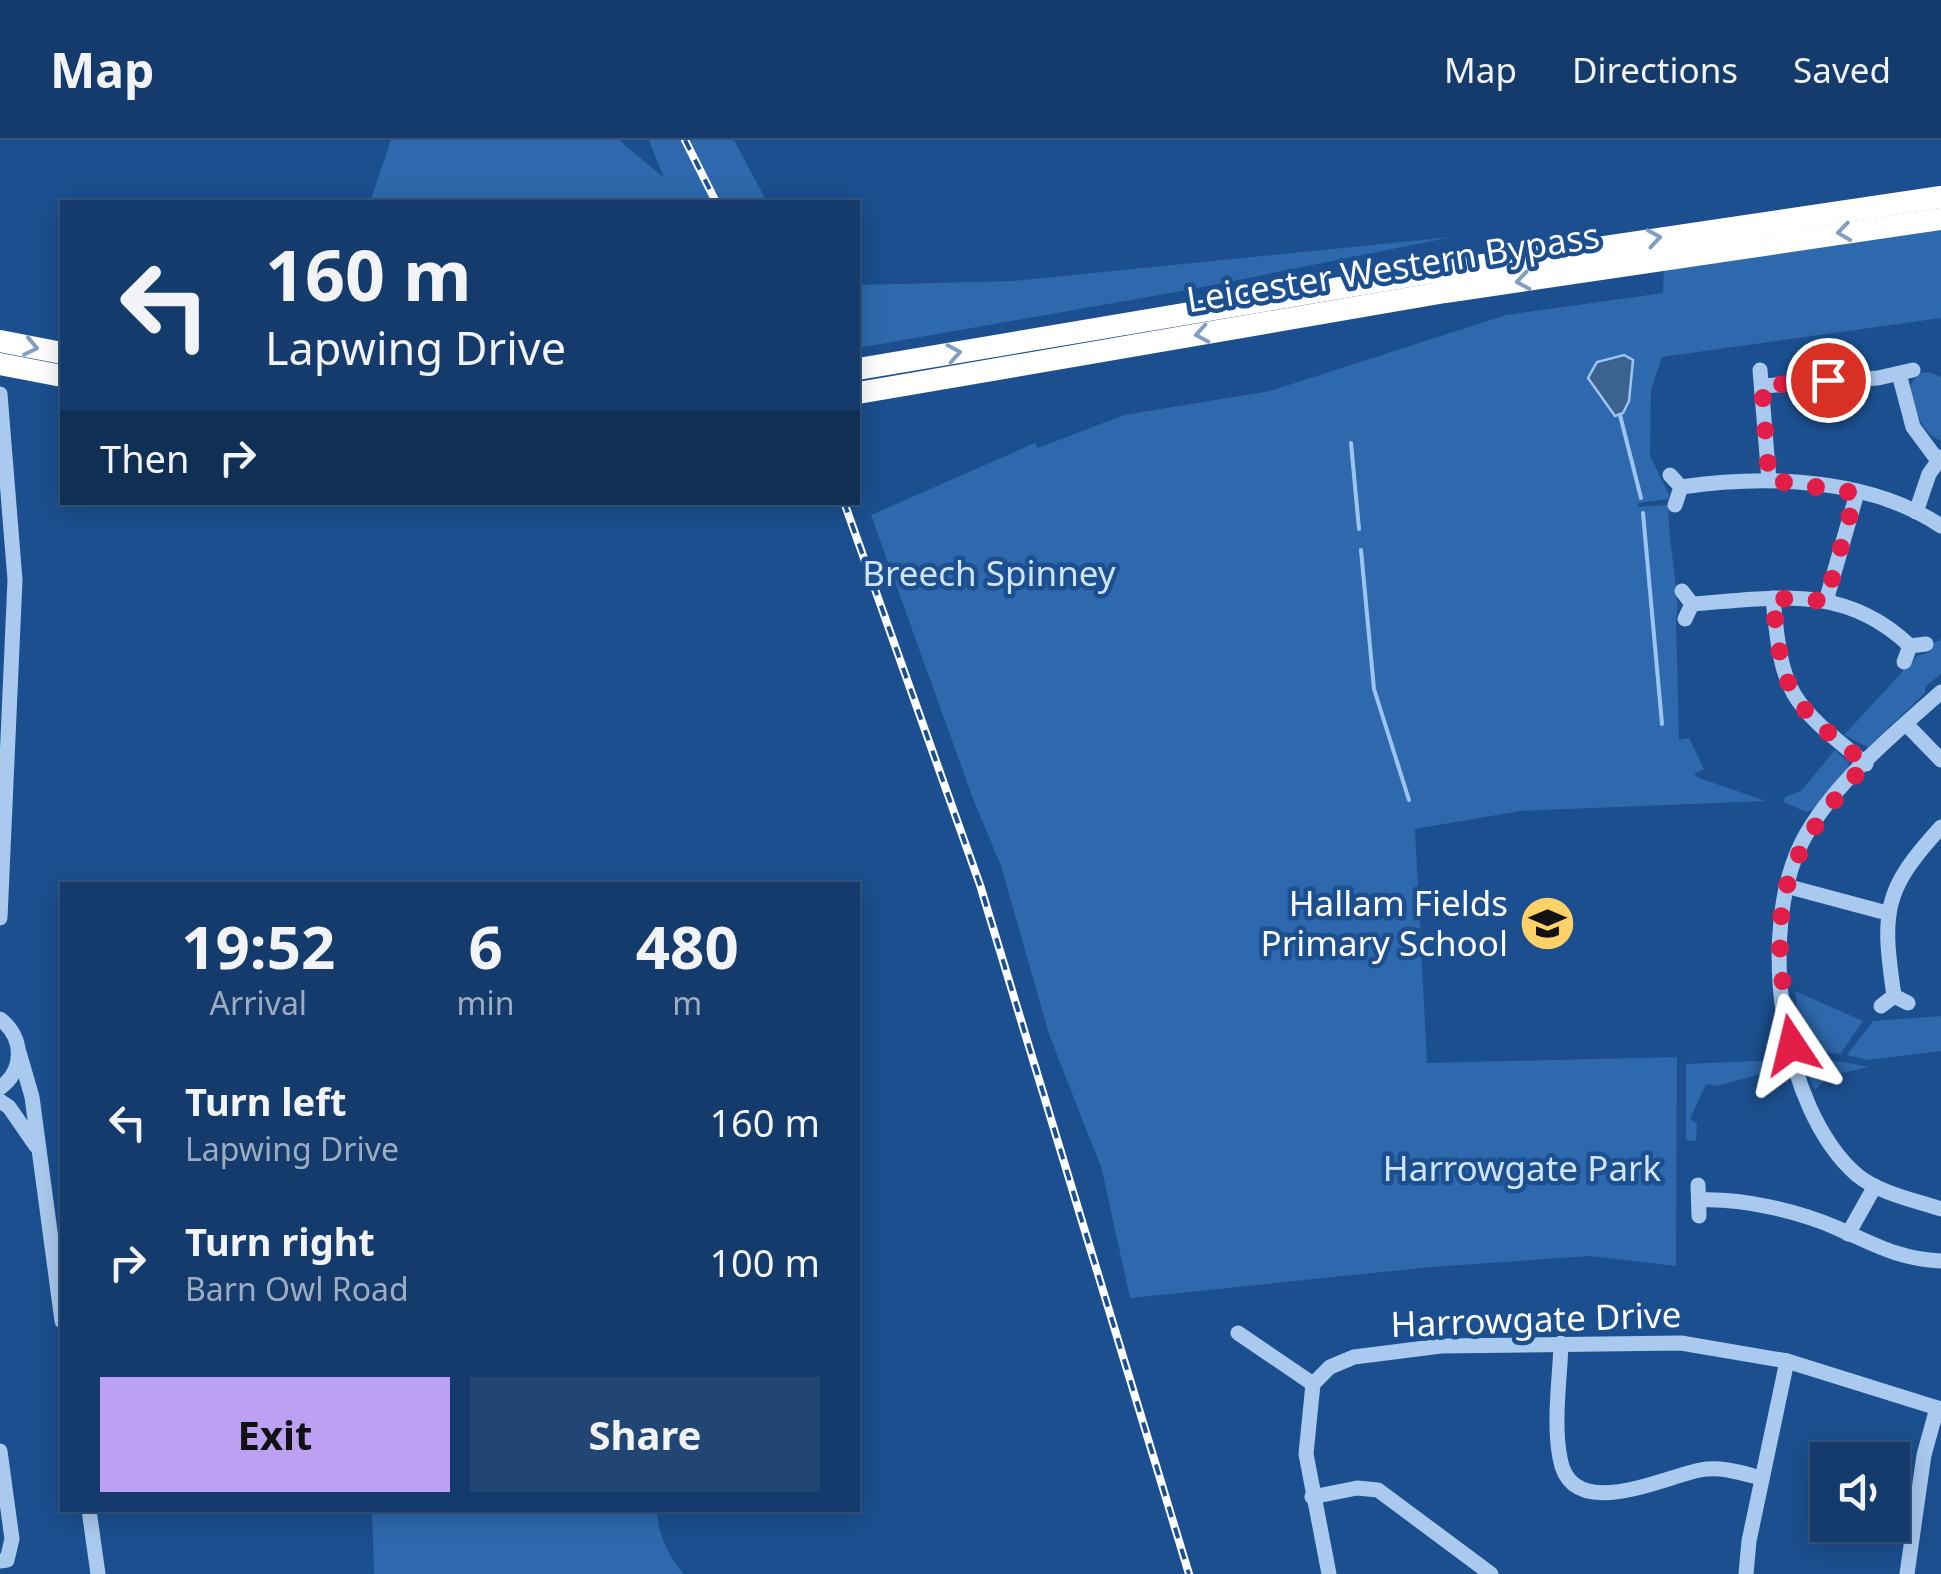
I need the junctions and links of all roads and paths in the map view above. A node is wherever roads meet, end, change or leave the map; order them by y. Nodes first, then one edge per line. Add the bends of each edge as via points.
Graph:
1 (1941, 197) edge
2 (1941, 220) edge
3 (0, 340) edge
4 (60, 353) edge
5 (0, 364) edge
6 (860, 369) edge
7 (60, 376) edge
8 (860, 392) edge
9 (0, 394) edge
10 (1939, 458) edge
11 (1769, 480) junction
12 (1856, 493) junction
13 (1674, 505) dead end
14 (1916, 512) junction
15 (1941, 526) edge
16 (1773, 598) junction
17 (1826, 601) junction
18 (1686, 605) dead end
19 (1914, 651) dead end
20 (1941, 692) edge
21 (1906, 724) junction
22 (1941, 760) edge
23 (1866, 764) junction
24 (1941, 827) edge
25 (1786, 886) junction
26 (1887, 913) junction
27 (0, 918) edge
28 (1894, 1002) dead end
29 (0, 1018) edge
30 (19, 1052) junction
31 (0, 1088) edge
32 (0, 1101) edge
33 (38, 1150) junction
34 (1875, 1186) junction
35 (1699, 1200) dead end
36 (1941, 1209) edge
37 (1848, 1234) junction
38 (1941, 1262) edge
39 (60, 1308) edge
40 (1235, 1331) dead end
41 (1560, 1342) junction
42 (1786, 1361) junction
43 (1313, 1384) junction
44 (1939, 1409) edge
45 (0, 1451) edge
46 (1761, 1478) junction
47 (1312, 1497) junction
48 (89, 1512) edge
49 (0, 1561) edge
50 (98, 1574) edge
51 (1329, 1574) edge
52 (1491, 1574) edge
53 (1746, 1574) edge
54 (1907, 1574) edge

6 -> 1 highway, Leicester Western Bypass via 1441,271
2 -> 8 highway, Leicester Western Bypass via 1444,292
3 -> 4 highway
5 - 7 highway
9 - 27 street via 15,631
10 - 11 street via 1913,428 1906,372 1761,378
10 - 14 street
11 - 12 street
11 - 13 street via 1675,481
12 - 14 street
12 - 17 street
14 - 15 street
16 - 17 street
16 - 18 street
16 - 23 street via 1780,662 1792,697
17 - 19 street via 1880,619
20 - 21 street
21 - 22 street
21 - 23 street
23 - 25 street via 1805,837
24 - 26 street via 1904,872
25 - 26 street
25 - 34 street via 1777,948 1803,1096 1849,1167
26 - 28 street
29 - 30 street
30 - 31 street via 14,1074
30 - 33 street
32 - 33 street
33 - 39 street
34 - 36 street
34 - 37 street
35 - 37 street via 1784,1211
37 - 38 street via 1872,1247
40 - 43 street
41 - 42 street, Harrowgate Drive via 1681,1343
41 - 43 street, Harrowgate Drive via 1354,1357
41 - 46 street via 1560,1460 1576,1485 1622,1491 1716,1469
42 - 44 street, Harrowgate Drive
42 - 46 street
43 - 47 street via 1306,1418
44 - 54 street via 1924,1455
45 - 49 street via 12,1539 7,1560
46 - 53 street
47 - 51 street
47 - 52 street via 1378,1490
48 - 50 street

